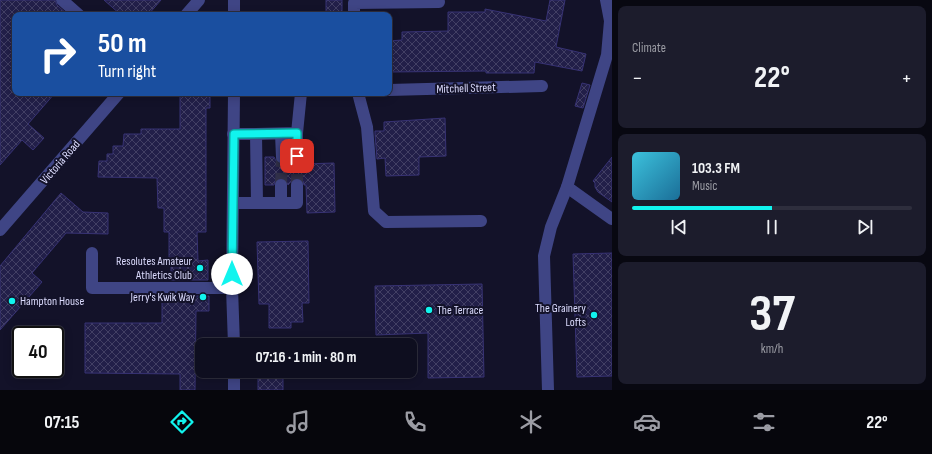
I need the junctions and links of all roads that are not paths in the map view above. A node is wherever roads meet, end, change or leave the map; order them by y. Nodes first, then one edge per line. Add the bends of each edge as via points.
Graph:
1 (62, 0) edge
2 (199, 0) edge
3 (234, 0) edge
4 (606, 0) edge
5 (439, 2) dead end
6 (354, 9) edge
7 (76, 12) edge
8 (189, 12) edge
9 (234, 12) edge
10 (542, 86) dead end
11 (392, 90) edge
12 (116, 96) edge
13 (234, 96) edge
14 (302, 96) edge
15 (359, 96) edge
16 (297, 133) junction
17 (234, 134) junction
18 (256, 134) junction
19 (281, 134) junction
20 (282, 156) tunnel mouth
21 (297, 156) tunnel mouth
22 (281, 185) tunnel mouth
23 (297, 185) tunnel mouth
24 (567, 187) junction
25 (257, 202) junction
26 (233, 203) junction
27 (281, 203) junction
28 (612, 219) edge
29 (481, 222) dead end
30 (0, 230) edge
31 (92, 253) dead end
32 (232, 288) junction
33 (234, 338) edge
34 (234, 378) edge
35 (234, 390) edge
36 (548, 390) edge

1 - 7 street
2 - 8 street
3 - 9 street
4 - 24 street via 610,21 607,56
5 - 6 street
10 - 11 street, Mitchell Street
12 - 30 street, Victoria Road
13 - 17 street
14 - 16 street
15 - 29 street via 367,127 374,211 386,222
16 - 19 street
16 - 21 street
17 - 18 street
17 - 26 street
18 - 19 street
18 - 25 street
19 - 20 street
22 - 27 street
23 - 27 street via 297,203
24 - 28 street
24 - 36 street via 551,227 544,256
25 - 26 street
25 - 27 street
26 - 32 street
31 - 32 street via 92,288
32 - 33 street
34 - 35 street

